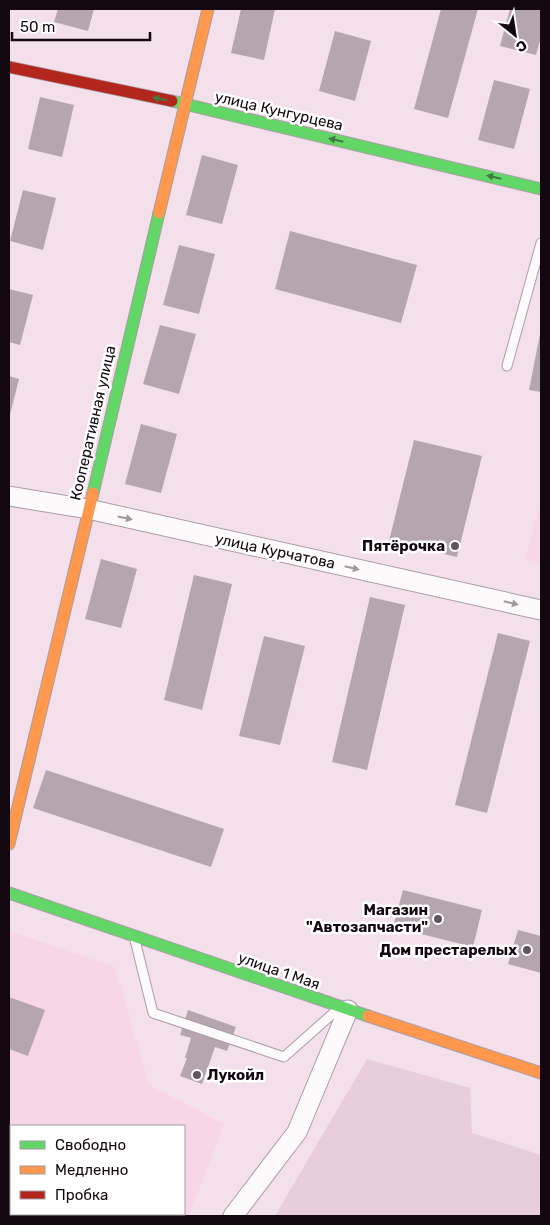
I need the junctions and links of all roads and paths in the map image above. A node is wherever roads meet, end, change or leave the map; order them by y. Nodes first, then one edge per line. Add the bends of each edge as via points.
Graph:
1 (208, 9) edge
2 (9, 67) edge
3 (185, 104) junction
4 (541, 188) edge
5 (541, 243) edge
6 (507, 366) dead end
7 (9, 496) edge
8 (88, 509) junction
9 (541, 610) edge
10 (9, 844) edge
11 (9, 894) edge
12 (134, 935) junction
13 (344, 1009) junction
14 (541, 1073) edge
15 (233, 1216) edge

1 - 3 street, Кооперативная улица
3 -> 2 street, улица Кунгурцева
4 -> 3 street, улица Кунгурцева
3 - 8 street, Кооперативная улица
5 - 6 lane
7 - 8 street, улица Курчатова
8 -> 9 street, улица Курчатова
8 - 10 street, Кооперативная улица
11 - 12 street, улица 1 Мая
12 - 13 street, улица 1 Мая
12 - 13 lane via 153,1013 284,1057
13 - 14 street, улица 1 Мая
13 - 15 street via 297,1132

